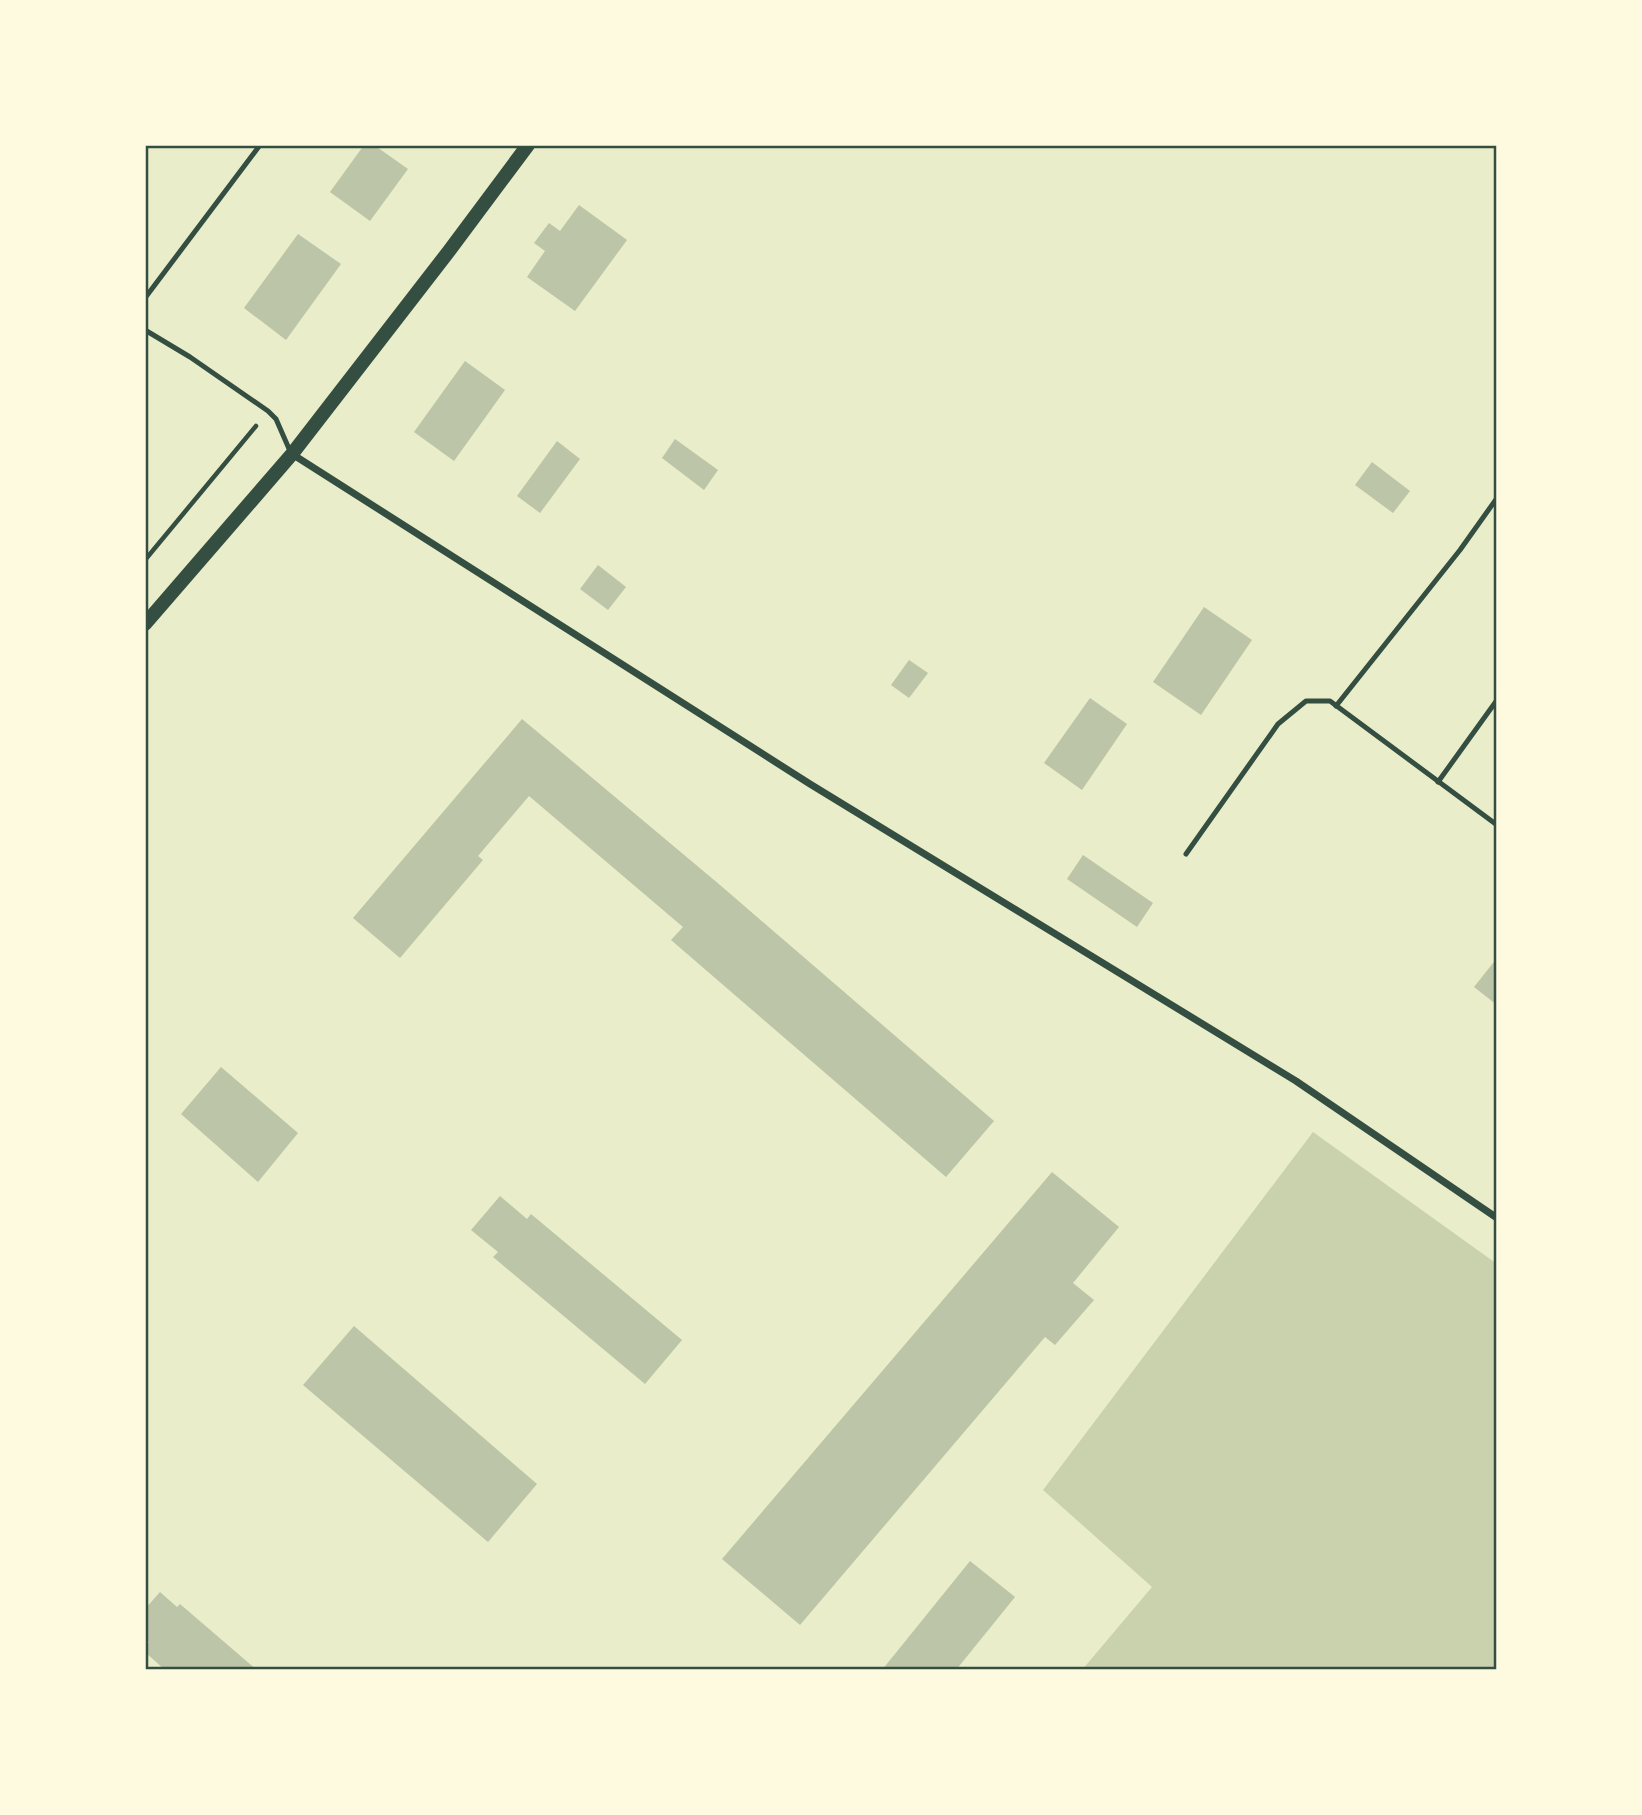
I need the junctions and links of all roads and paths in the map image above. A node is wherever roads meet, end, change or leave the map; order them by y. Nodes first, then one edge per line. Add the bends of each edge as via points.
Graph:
1 (260, 145) edge
2 (528, 145) edge
3 (145, 298) edge
4 (145, 330) edge
5 (268, 411) junction
6 (292, 454) junction
7 (1497, 498) edge
8 (145, 560) edge
9 (145, 624) edge
10 (1497, 700) edge
11 (1336, 706) junction
12 (1438, 782) junction
13 (1497, 825) edge
14 (1186, 854) dead end
15 (1497, 1217) edge

1 - 3 lane
2 - 6 main road
4 - 5 lane
5 - 6 lane
5 - 8 path
6 - 9 main road
6 - 15 street via 810,784 1296,1081
7 - 11 lane
10 - 12 lane
11 - 12 lane
11 - 14 lane via 1330,701 1306,701 1278,724
12 - 13 lane

